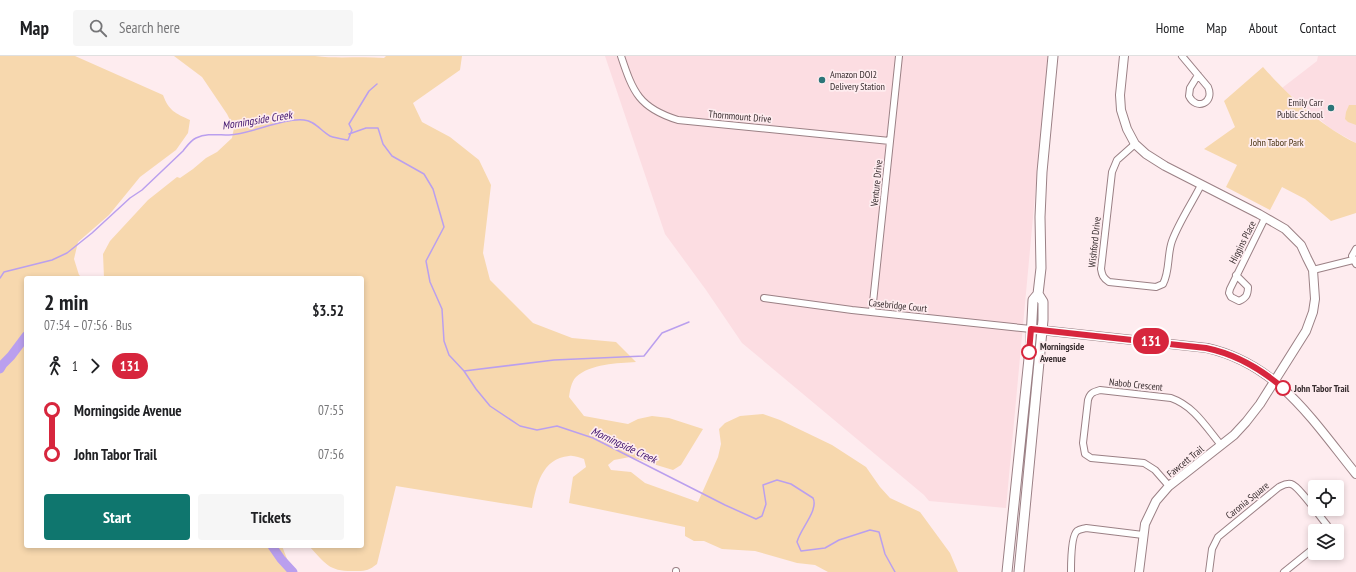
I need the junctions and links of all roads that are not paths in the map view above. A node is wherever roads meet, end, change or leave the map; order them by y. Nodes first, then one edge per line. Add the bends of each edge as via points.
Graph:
1 (621, 56) edge
2 (899, 56) edge
3 (1053, 56) edge
4 (1124, 56) edge
5 (1182, 56) edge
6 (1198, 75) junction
7 (890, 141) junction
8 (1135, 144) junction
9 (1201, 185) junction
10 (1265, 218) junction
11 (1356, 249) edge
12 (1354, 262) edge
13 (1313, 270) junction
14 (1236, 275) dead end
15 (1038, 294) junction
16 (764, 298) dead end
17 (872, 312) junction
18 (1031, 329) junction
19 (1042, 330) junction
20 (1275, 381) junction
21 (1221, 445) junction
22 (1356, 474) edge
23 (1169, 486) junction
24 (1326, 524) edge
25 (1143, 535) junction
26 (1308, 553) edge
27 (1007, 572) edge
28 (1020, 572) edge
29 (1070, 572) edge
30 (1139, 572) edge
31 (1209, 572) edge
32 (1284, 572) edge

1 - 7 street, Thornmount Drive via 630,83 642,100 662,115 691,122
2 - 7 street, Venture Drive
3 - 15 main road via 1042,172 1041,268
4 - 8 street via 1121,110
5 - 6 street
6 - 6 street via 1190,88 1189,96 1195,103 1201,104 1207,101 1210,93
7 - 17 street, Venture Drive
8 - 9 street via 1155,160
8 - 9 street, Wishford Drive via 1117,160 1112,172 1101,269 1104,279 1109,282 1156,287 1163,284 1167,276 1173,239
9 - 10 street
10 - 13 street via 1285,230 1301,245
10 - 14 street, Higgins Place
11 - 12 street via 1353,253
12 - 13 street
13 - 20 street via 1315,299 1310,321 1301,341
15 - 18 main road via 1033,300
15 - 19 main road via 1043,302
16 - 17 street, Casebridge Court
17 - 18 street, Casebridge Court
18 - 19 street
18 - 27 main road
19 - 20 street via 1221,351
19 - 28 main road
20 - 21 street, Fawcett Trail via 1246,422
20 - 22 street via 1302,406
21 - 23 street, Fawcett Trail
21 - 23 street, Nabob Crescent via 1193,410 1180,401 1100,390 1090,394 1083,444 1085,454 1091,458 1144,463 1155,470
23 - 25 street, Fawcett Trail via 1156,501 1145,524
24 - 31 street, Caronia Square via 1298,489 1285,484 1218,537 1212,549
25 - 29 street via 1081,529 1076,532 1074,538
25 - 30 street, Fawcett Trail
26 - 32 street

